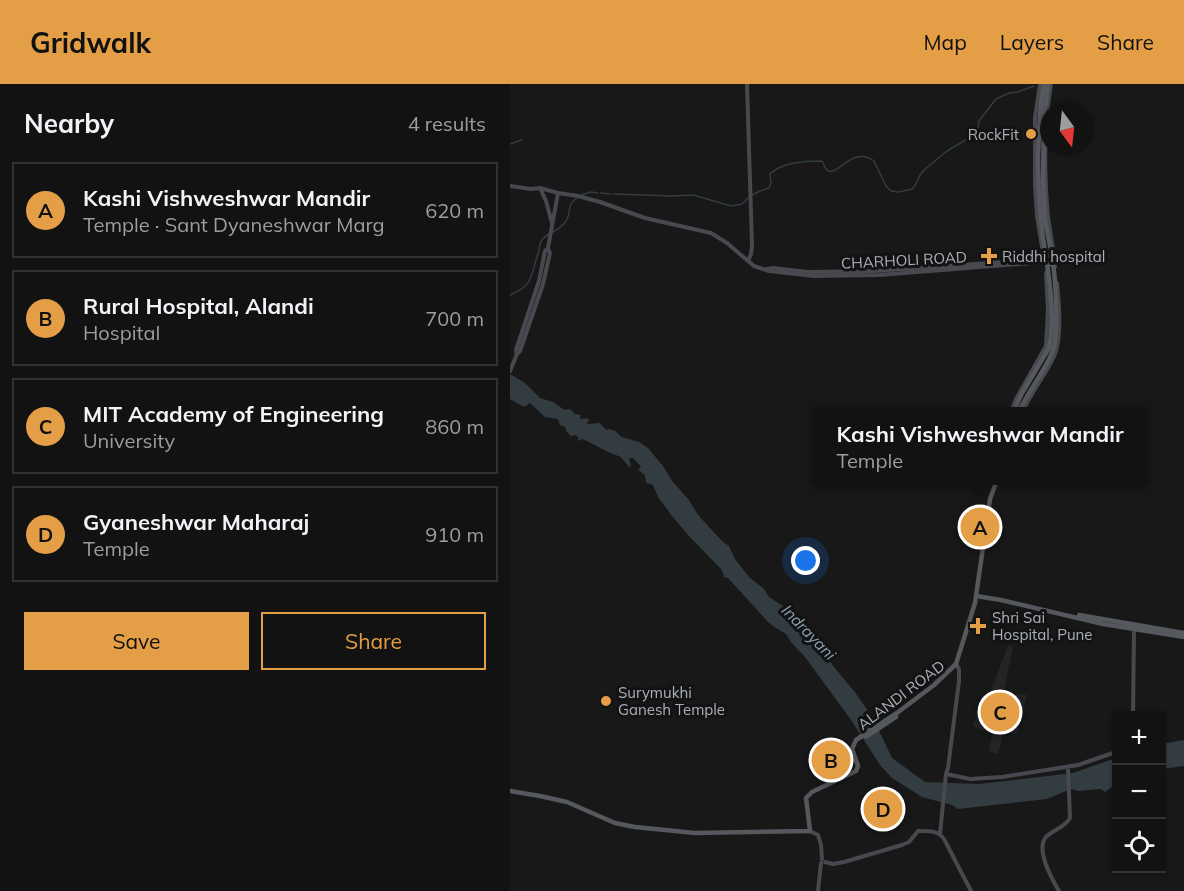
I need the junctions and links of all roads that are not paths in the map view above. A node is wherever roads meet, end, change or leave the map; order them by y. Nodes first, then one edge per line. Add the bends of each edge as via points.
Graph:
1 (747, 84) edge
2 (1046, 84) edge
3 (510, 185) edge
4 (540, 188) junction
5 (558, 193) junction
6 (553, 224) junction
7 (748, 261) junction
8 (1048, 262) junction
9 (510, 371) edge
10 (1014, 407) edge
11 (1023, 407) edge
12 (1023, 407) edge
13 (996, 485) edge
14 (978, 596) junction
15 (1134, 629) junction
16 (1184, 635) edge
17 (957, 665) junction
18 (1133, 711) edge
19 (1112, 753) edge
20 (1068, 769) junction
21 (946, 774) junction
22 (510, 791) edge
23 (810, 831) junction
24 (940, 834) junction
25 (823, 862) junction
26 (818, 891) edge
27 (971, 891) edge
28 (1059, 891) edge

1 - 7 street via 752,245
2 - 8 main road via 1043,182
2 - 8 main road via 1037,118 1040,227
2 - 11 street via 1047,194 1059,300 1058,340 1052,361
3 - 4 street, CHARHOLI ROAD
4 - 5 street, CHARHOLI ROAD
4 - 6 street
5 - 6 street
5 - 7 street, CHARHOLI ROAD via 711,233
6 - 9 street
7 - 8 street, CHARHOLI ROAD via 769,271 839,276
8 - 10 main road via 1050,340
8 - 12 main road via 1056,309 1053,351
13 - 14 main road via 989,506
14 - 15 main road
14 - 16 main road
14 - 17 main road, ALANDI ROAD
14 - 17 main road, ALANDI ROAD
15 - 16 main road
15 - 18 street
17 - 21 street
17 - 23 main road, ALANDI ROAD via 889,721 857,741 852,749 858,770 806,798
19 - 20 street
20 - 21 street via 986,779
20 - 28 street via 1071,818 1048,835 1042,846
21 - 24 street
22 - 23 main road via 561,800 615,823 635,827 694,833
23 - 25 street via 818,835
24 - 25 street via 918,831 902,845 844,862
24 - 27 street
25 - 26 street

